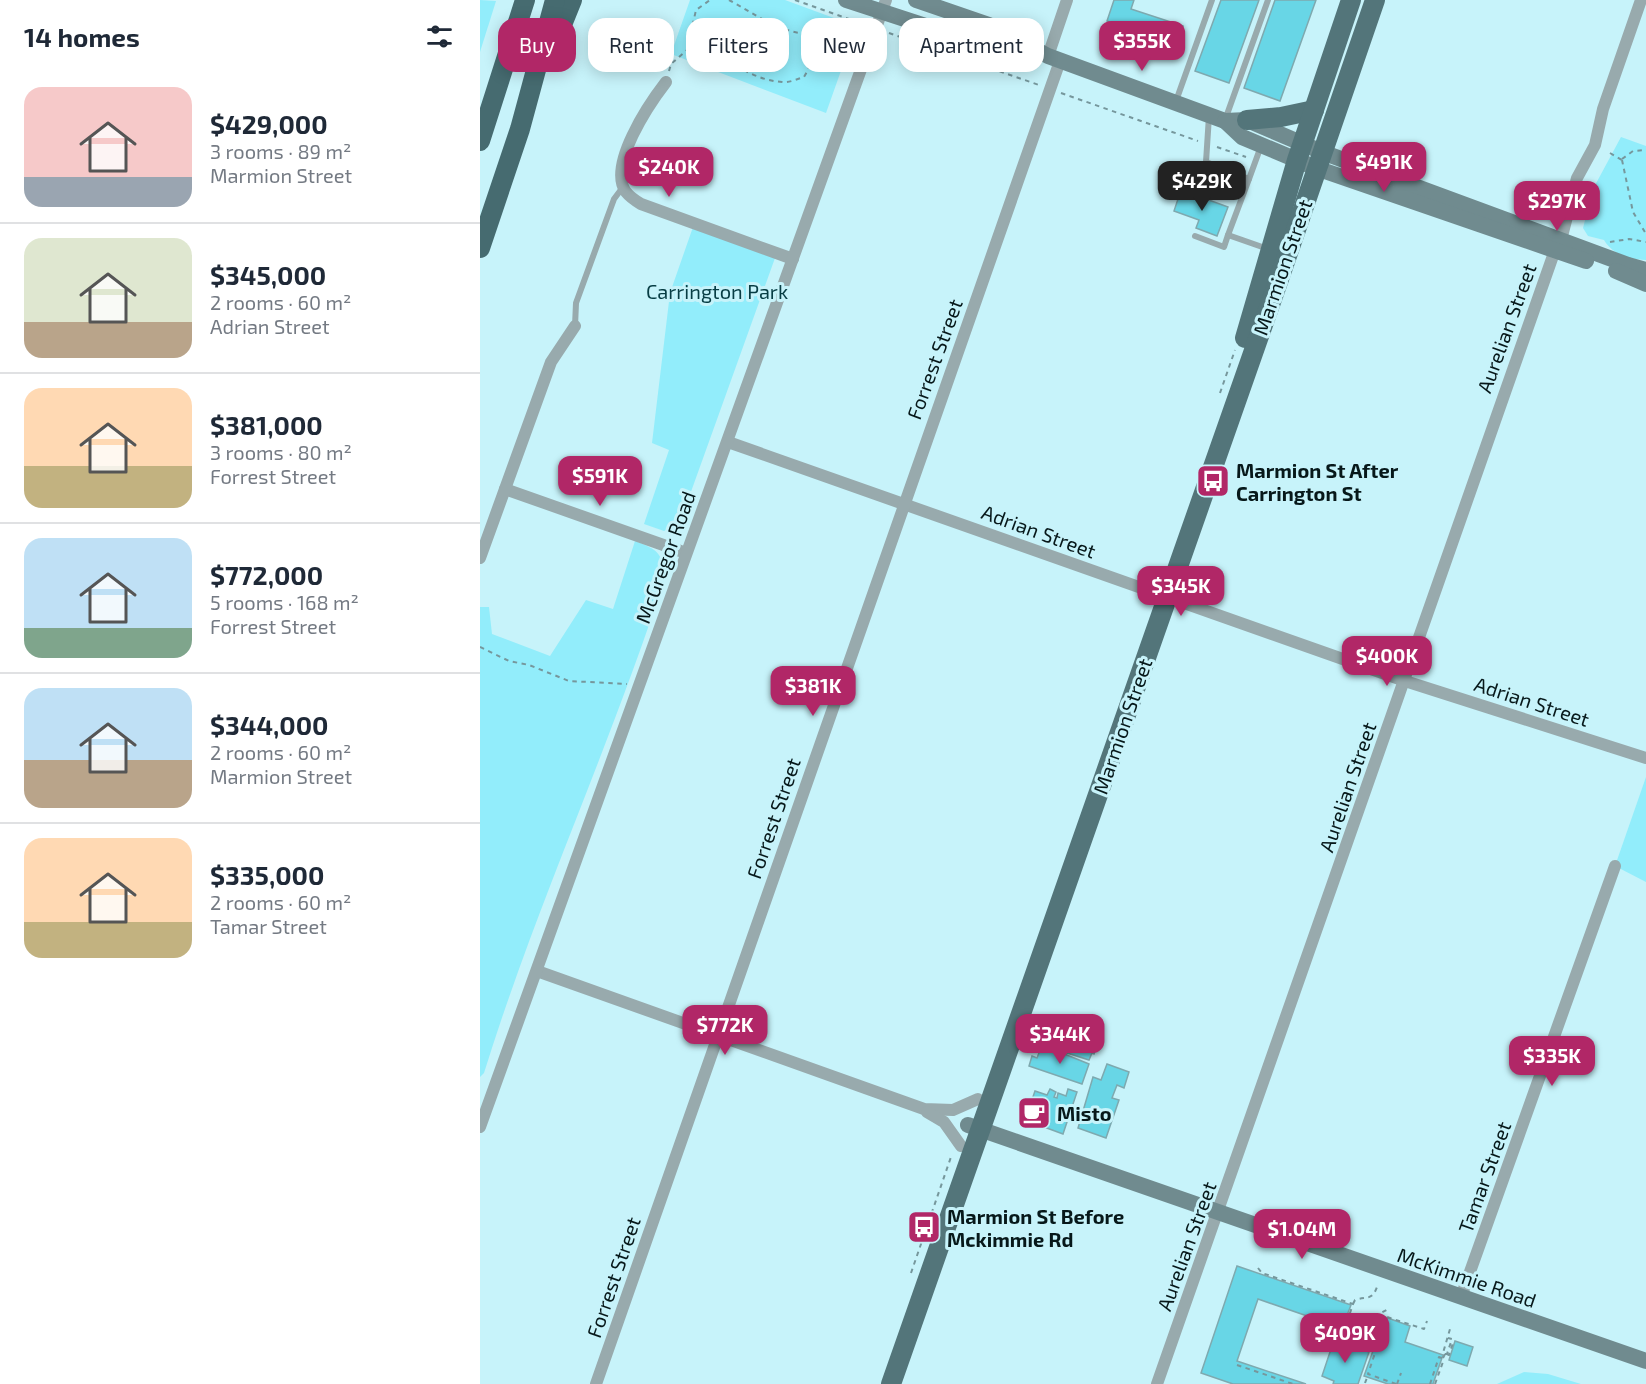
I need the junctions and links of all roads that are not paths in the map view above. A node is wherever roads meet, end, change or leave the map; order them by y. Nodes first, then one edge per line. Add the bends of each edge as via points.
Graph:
1 (515, 0) edge
2 (525, 0) edge
3 (555, 0) edge
4 (572, 0) edge
5 (846, 0) edge
6 (1067, 0) edge
7 (1212, 0) edge
8 (1268, 0) edge
9 (1351, 0) edge
10 (1375, 0) edge
11 (1641, 0) edge
12 (923, 1) edge
13 (884, 6) edge
14 (1054, 59) junction
15 (666, 82) road end
16 (499, 86) junction
17 (1176, 103) junction
18 (1314, 110) junction
19 (1209, 115) junction
20 (1247, 120) junction
21 (1225, 121) junction
22 (520, 129) junction
23 (480, 141) edge
24 (1261, 146) junction
25 (1300, 152) junction
26 (1319, 160) junction
27 (1249, 179) junction
28 (624, 187) junction
29 (1228, 235) junction
30 (1195, 236) dead end
31 (1558, 245) junction
32 (480, 248) edge
33 (1271, 250) junction
34 (793, 259) junction
35 (1646, 270) edge
36 (1646, 284) edge
37 (575, 326) joint
38 (728, 442) junction
39 (505, 489) junction
40 (904, 504) junction
41 (686, 554) junction
42 (480, 558) edge
43 (1161, 594) junction
44 (1404, 681) junction
45 (1646, 758) edge
46 (1615, 866) dead end
47 (537, 971) junction
48 (717, 1037) junction
49 (978, 1099) junction
50 (484, 1106) edge
51 (924, 1109) junction
52 (480, 1126) edge
53 (974, 1127) junction
54 (961, 1146) junction
55 (1218, 1212) junction
56 (1461, 1298) junction
57 (1646, 1362) edge
58 (596, 1384) edge
59 (877, 1384) edge
60 (891, 1384) edge
61 (1157, 1384) edge

1 - 16 highway
2 - 16 highway
3 - 22 highway
4 - 22 highway
5 - 13 main road
6 - 14 street, Forrest Street
7 - 17 lane
8 - 21 lane
9 - 18 main road, Marmion Street
10 - 26 main road, Marmion Street
11 - 31 street, Aurelian Street via 1595,145 1577,178
12 - 14 main road via 989,25
13 - 14 main road via 984,45
13 - 34 street, McGregor Road
14 - 17 main road
14 - 40 street, Forrest Street
15 - 28 street via 625,155 621,173
16 - 23 highway
17 - 19 main road
18 - 20 main road
18 - 25 main road, Marmion Street
19 - 21 main road
19 - 27 lane via 1206,162
20 - 21 main road
20 - 25 main road
21 - 24 main road via 1242,137
22 - 32 highway
24 - 25 main road
24 - 27 lane
25 - 26 main road
25 - 33 main road, Marmion Street
26 - 31 main road
26 - 43 main road, Marmion Street via 1278,282
27 - 29 lane
28 - 34 street via 641,204
28 - 37 lane via 614,199 576,303
29 - 30 lane via 1224,247
29 - 33 lane
31 - 35 main road
31 - 36 main road
31 - 44 street, Aurelian Street
33 - 43 main road, Marmion Street
34 - 38 street, McGregor Road
37 - 39 street via 551,362
38 - 40 street, Adrian Street
38 - 41 street, McGregor Road
39 - 41 street
39 - 42 street
40 - 43 street, Adrian Street
40 - 48 street, Forrest Street
41 - 47 street, McGregor Road
43 - 44 street, Adrian Street
43 - 49 main road, Marmion Street
43 - 53 main road, Marmion Street
44 - 45 street, Adrian Street
44 - 55 street, Aurelian Street
46 - 56 street, Tamar Street
47 - 48 street
47 - 50 street, McGregor Road
48 - 51 street
48 - 58 street, Forrest Street
49 - 51 street via 953,1110
49 - 53 main road, Marmion Street
50 - 52 street, McGregor Road
51 - 54 street via 944,1122
53 - 54 main road, Marmion Street
53 - 55 main road, McKimmie Road
53 - 60 main road, Marmion Street
54 - 59 main road, Marmion Street
55 - 56 main road, McKimmie Road
55 - 61 street, Aurelian Street
56 - 57 main road, McKimmie Road

